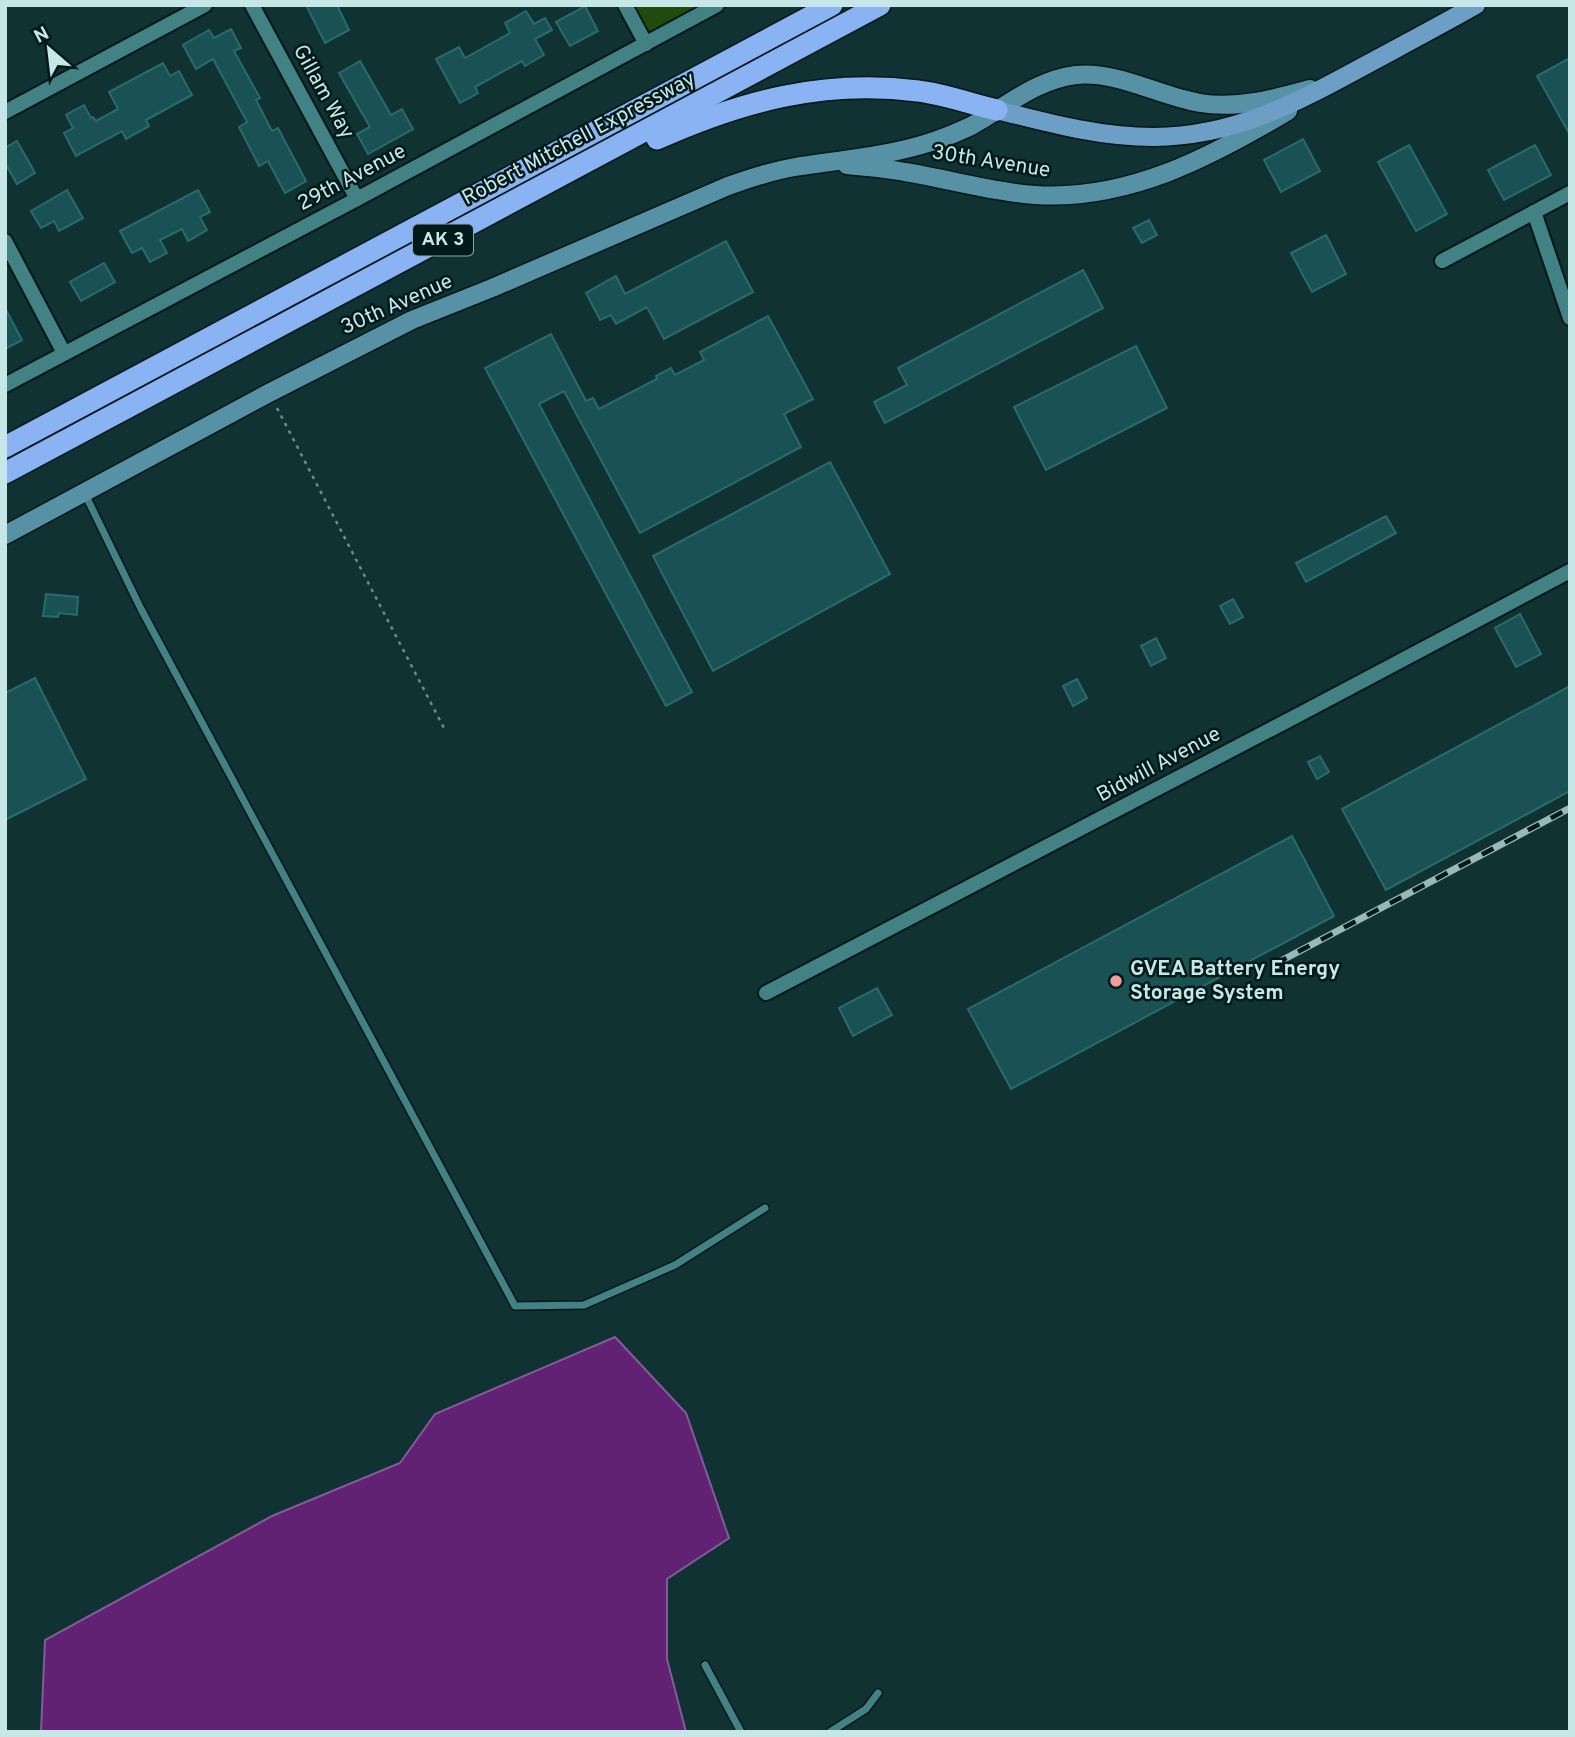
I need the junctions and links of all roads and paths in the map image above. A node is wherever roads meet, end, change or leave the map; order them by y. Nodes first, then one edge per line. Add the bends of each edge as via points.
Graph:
1 (205, 5) edge
2 (252, 5) edge
3 (625, 5) edge
4 (717, 5) edge
5 (832, 5) edge
6 (880, 5) edge
7 (1476, 5) edge
8 (646, 44) junction
9 (1334, 83) junction
10 (997, 110) junction
11 (5, 113) edge
12 (826, 163) junction
13 (1570, 193) edge
14 (357, 199) junction
15 (1534, 212) junction
16 (465, 229) junction
17 (5, 242) edge
18 (1442, 261) dead end
19 (1570, 318) edge
20 (64, 353) junction
21 (5, 385) edge
22 (269, 393) junction
23 (5, 447) edge
24 (5, 473) edge
25 (85, 493) junction
26 (5, 535) edge
27 (1570, 571) edge
28 (445, 730) dead end
29 (766, 993) dead end
30 (765, 1208) dead end
31 (705, 1665) dead end
32 (878, 1693) dead end
33 (741, 1732) edge
34 (830, 1732) edge

1 - 11 street
2 - 14 street, Gillam Way
3 - 8 street
4 - 8 street, 29th Avenue
5 - 23 highway, Robert Mitchell Expressway / AK 3
6 - 16 highway, Robert Mitchell Expressway / AK 3
7 - 9 main road, 30th Avenue
8 - 14 street, 29th Avenue
9 - 10 main road via 1245,123 1186,135 1153,137 1078,130
9 - 10 main road, 30th Avenue via 1273,100 1222,105 1101,76 1079,75 1040,84
9 - 12 main road, 30th Avenue via 1203,158 1166,174 1095,193 1036,195 903,171
10 - 12 main road, 30th Avenue via 930,143
10 - 16 highway via 920,91 828,89 783,96 694,122
12 - 22 main road, 30th Avenue via 728,186 412,320
13 - 15 street
14 - 20 street, 29th Avenue
15 - 18 street
15 - 19 street
16 - 24 highway, Robert Mitchell Expressway / AK 3
17 - 20 street
20 - 21 street, 29th Avenue
22 - 25 main road, 30th Avenue
22 - 28 path
25 - 26 main road, 30th Avenue
25 - 30 lane via 141,609 515,1306 584,1305 675,1265
27 - 29 street, Bidwill Avenue
31 - 33 lane
32 - 34 lane via 866,1709

